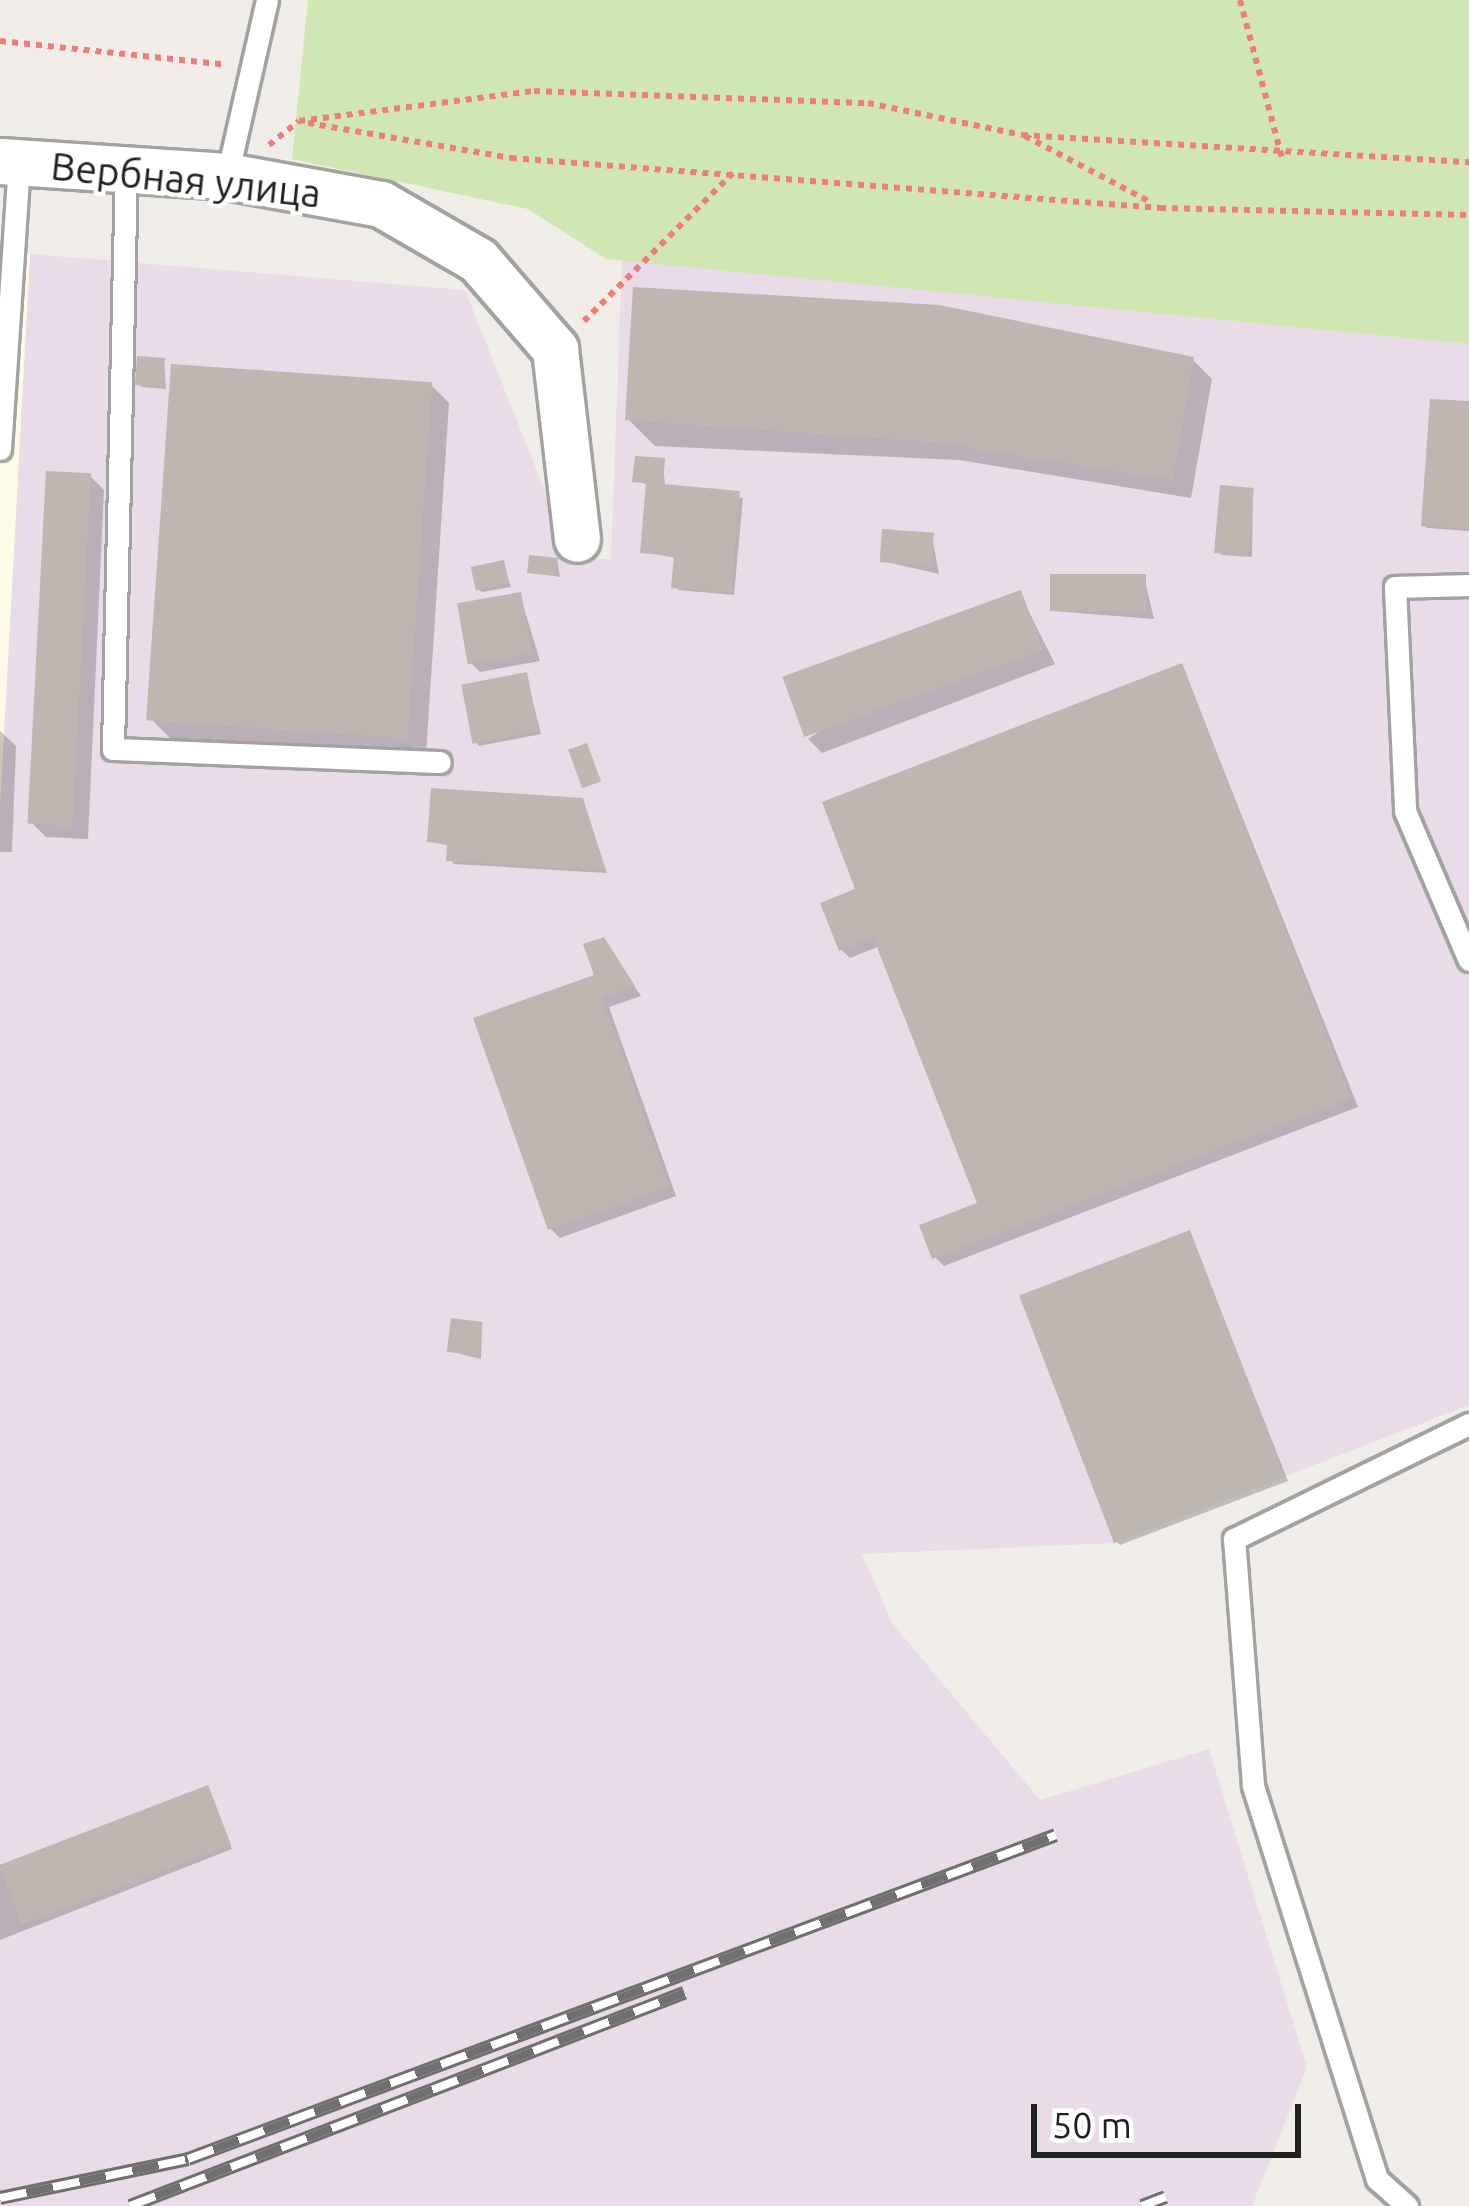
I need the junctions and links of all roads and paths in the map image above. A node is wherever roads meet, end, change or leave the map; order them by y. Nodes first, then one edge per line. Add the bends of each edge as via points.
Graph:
1 (267, 0) edge
2 (1240, 0) edge
3 (0, 41) edge
4 (255, 68) junction
5 (299, 122) junction
6 (1022, 135) junction
7 (1282, 158) junction
8 (9, 162) edge
9 (1469, 162) edge
10 (737, 168) junction
11 (126, 170) junction
12 (227, 176) junction
13 (1160, 208) junction
14 (1469, 215) edge
15 (556, 349) junction
16 (0, 449) edge
17 (577, 539) dead end
18 (1469, 585) edge
19 (440, 762) dead end
20 (1469, 960) edge
21 (1469, 1424) edge
22 (1407, 2206) edge

1 - 4 lane
2 - 7 path
3 - 4 path
4 - 12 lane
5 - 6 path via 534,92 868,104
5 - 10 path via 511,158
5 - 12 path
6 - 7 path
6 - 13 path
7 - 9 path
8 - 11 street, Вербная улица
8 - 16 lane
10 - 13 path
10 - 15 path
11 - 12 street, Вербная улица
11 - 19 lane via 113,749
12 - 15 street, Вербная улица via 381,204 478,260
13 - 14 path
15 - 17 street
18 - 20 lane via 1395,587 1405,811
21 - 22 lane via 1234,1538 1253,1785 1377,2179

